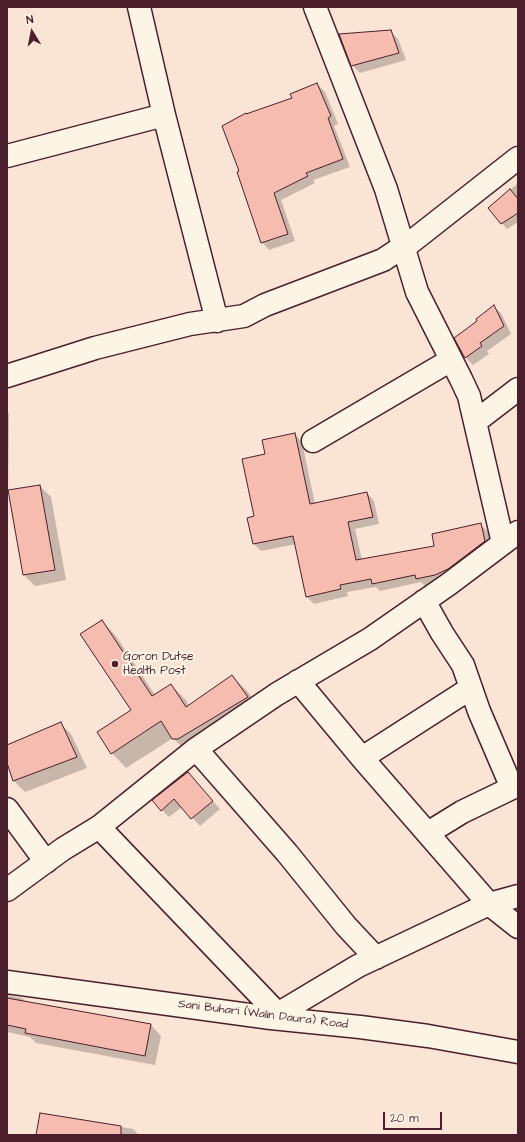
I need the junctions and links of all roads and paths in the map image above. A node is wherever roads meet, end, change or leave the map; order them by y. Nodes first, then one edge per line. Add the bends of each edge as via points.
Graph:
1 (139, 7) edge
2 (315, 7) edge
3 (164, 115) junction
4 (7, 156) edge
5 (518, 158) edge
6 (404, 246) junction
7 (217, 321) junction
8 (451, 360) junction
9 (7, 376) edge
10 (518, 389) edge
11 (476, 422) junction
12 (313, 441) dead end
13 (511, 538) edge
14 (424, 601) junction
15 (298, 681) junction
16 (471, 688) junction
17 (196, 749) junction
18 (362, 758) junction
19 (515, 786) edge
20 (7, 809) edge
21 (99, 827) junction
22 (428, 833) junction
23 (46, 862) junction
24 (7, 890) edge
25 (518, 896) edge
26 (489, 904) junction
27 (518, 927) edge
28 (376, 958) junction
29 (7, 982) edge
30 (275, 1016) junction
31 (518, 1052) edge

1 - 3 street
2 - 6 street via 386,189
3 - 4 street
3 - 7 street
5 - 6 street via 442,220
6 - 7 street via 383,260 265,305 244,316
6 - 8 street via 417,292
7 - 9 street via 190,324 95,348
8 - 11 street via 468,396
8 - 12 street
10 - 11 street
11 - 13 street
13 - 14 street
14 - 15 street via 370,639
14 - 16 street via 463,665
15 - 17 street
15 - 18 street
16 - 18 street
16 - 19 street via 479,711
17 - 21 street
17 - 28 street
18 - 22 street
19 - 22 street via 462,812
20 - 23 street
21 - 23 street
21 - 30 street
22 - 26 street
23 - 24 street
25 - 26 street
26 - 27 street
26 - 28 street
28 - 30 street via 358,966
29 - 30 street, Sani Buhari (Walin Daura) Road
30 - 31 street, Sani Buhari (Walin Daura) Road via 428,1036

